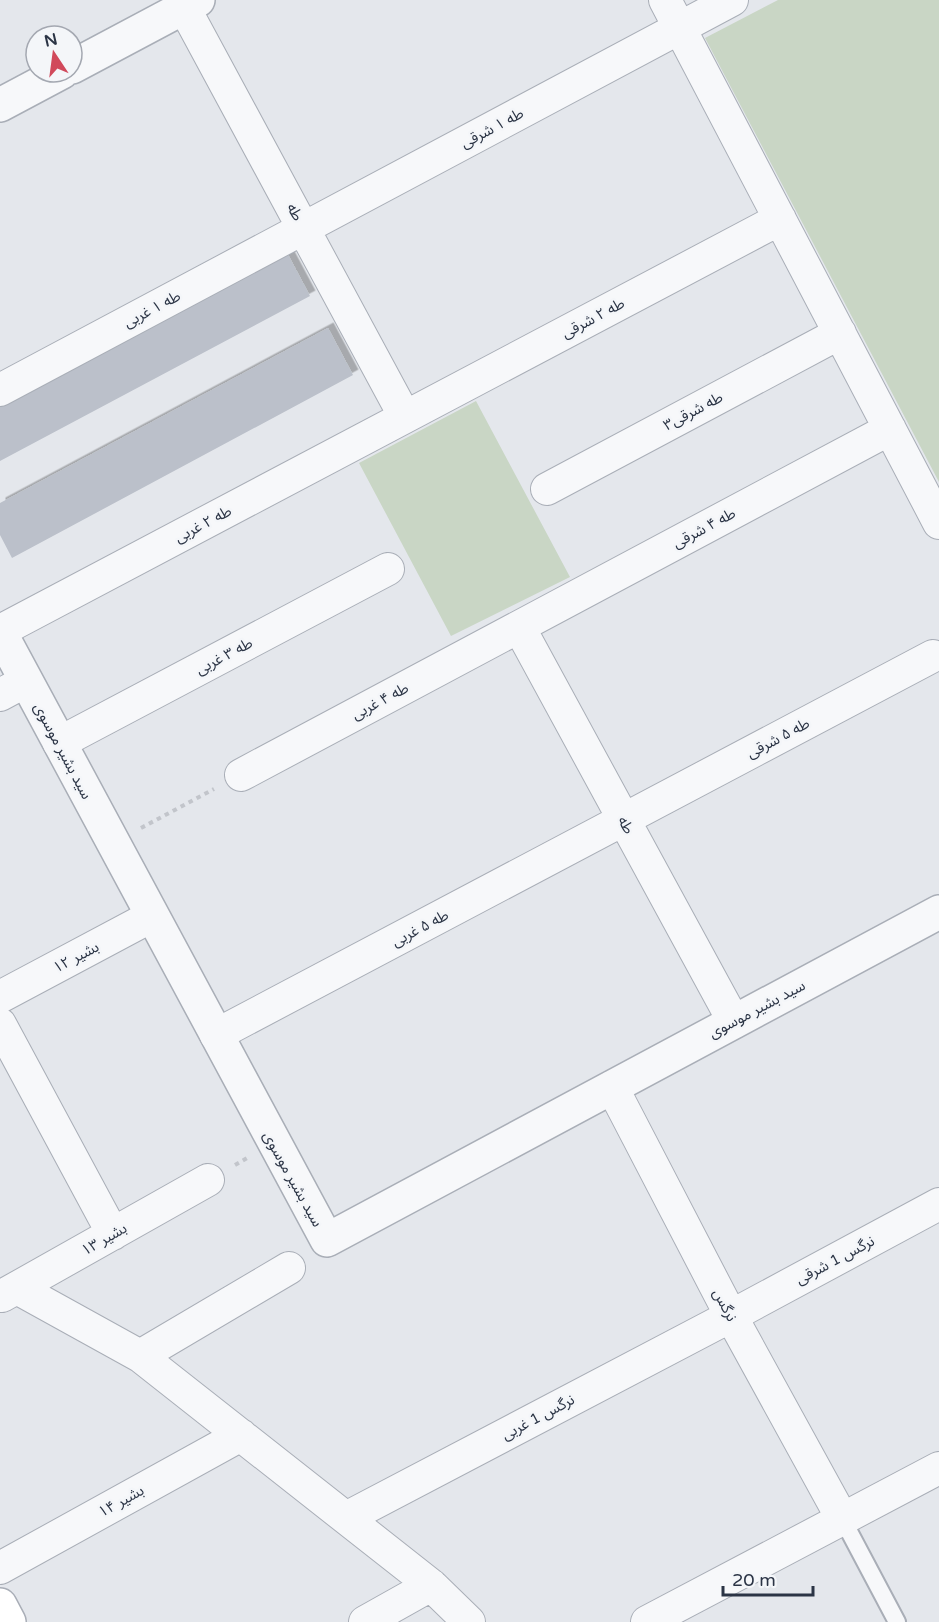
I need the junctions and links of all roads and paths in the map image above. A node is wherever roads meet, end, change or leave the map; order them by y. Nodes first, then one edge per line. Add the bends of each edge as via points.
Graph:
1 (665, 0) edge
2 (732, 0) edge
3 (187, 2) edge
4 (679, 28) junction
5 (84, 60) edge
6 (39, 84) edge
7 (0, 105) edge
8 (780, 219) junction
9 (304, 228) junction
10 (840, 333) junction
11 (0, 390) edge
12 (405, 417) junction
13 (890, 429) junction
14 (547, 489) dead end
15 (939, 523) edge
16 (388, 569) dead end
17 (519, 627) junction
18 (0, 632) edge
19 (933, 656) dead end
20 (13, 688) edge
21 (59, 743) junction
22 (241, 775) joint
23 (623, 820) junction
24 (113, 843) junction
25 (939, 912) edge
26 (152, 916) junction
27 (0, 997) edge
28 (734, 1022) junction
29 (0, 1024) edge
30 (216, 1035) junction
31 (612, 1087) junction
32 (274, 1143) junction
33 (208, 1180) joint
34 (939, 1204) edge
35 (113, 1234) junction
36 (289, 1268) dead end
37 (8, 1293) edge
38 (730, 1316) junction
39 (140, 1356) junction
40 (241, 1435) junction
41 (939, 1468) edge
42 (346, 1518) junction
43 (843, 1520) junction
44 (0, 1568) edge
45 (431, 1585) junction
46 (0, 1605) edge
47 (9, 1622) edge
48 (365, 1622) edge
49 (469, 1622) edge
50 (647, 1622) edge
51 (897, 1622) edge

1 - 4 street
2 - 4 street, طه ۱ شرقی
3 - 5 street
3 - 9 street, طه
4 - 8 street
4 - 9 street, طه ۱ شرقی
6 - 7 street
8 - 10 street
8 - 12 street, طه ۲ شرقی
9 - 11 street, طه ۱ غربی
9 - 12 street, طه
10 - 13 street
10 - 14 street, طه شرقی۳
12 - 18 street, طه ۲ غربی
13 - 15 street
13 - 17 street, طه ۴ شرقی
16 - 21 street, طه ۳ غربی
17 - 22 street, طه ۴ غربی
17 - 23 street, طه
18 - 20 street, سید بشیر موسوی
19 - 23 street, طه ۵ شرقی
20 - 21 street, سید بشیر موسوی
21 - 24 street, سید بشیر موسوی
22 - 24 path
23 - 28 street, طه
23 - 30 street, طه ۵ غربی
24 - 26 street, سید بشیر موسوی
25 - 28 street, سید بشیر موسوی
26 - 27 street, بشیر ۱۲
26 - 30 street, سید بشیر موسوی
28 - 31 street, سید بشیر موسوی
29 - 35 street
30 - 32 street, سید بشیر موسوی
31 - 32 street, سید بشیر موسوی via 327,1240
31 - 38 street, نرگس
32 - 33 path
33 - 35 street, بشیر ۱۳
34 - 38 street, نرگس 1 شرقی
35 - 37 street, بشیر ۱۳
36 - 39 street
37 - 39 street
38 - 42 street, نرگس 1 غربی
38 - 43 street, نرگس
39 - 40 street
40 - 42 street
40 - 44 street, بشیر ۱۴
41 - 43 street
42 - 45 street
43 - 50 street
43 - 51 lane
45 - 48 street
45 - 49 street
46 - 47 main road

